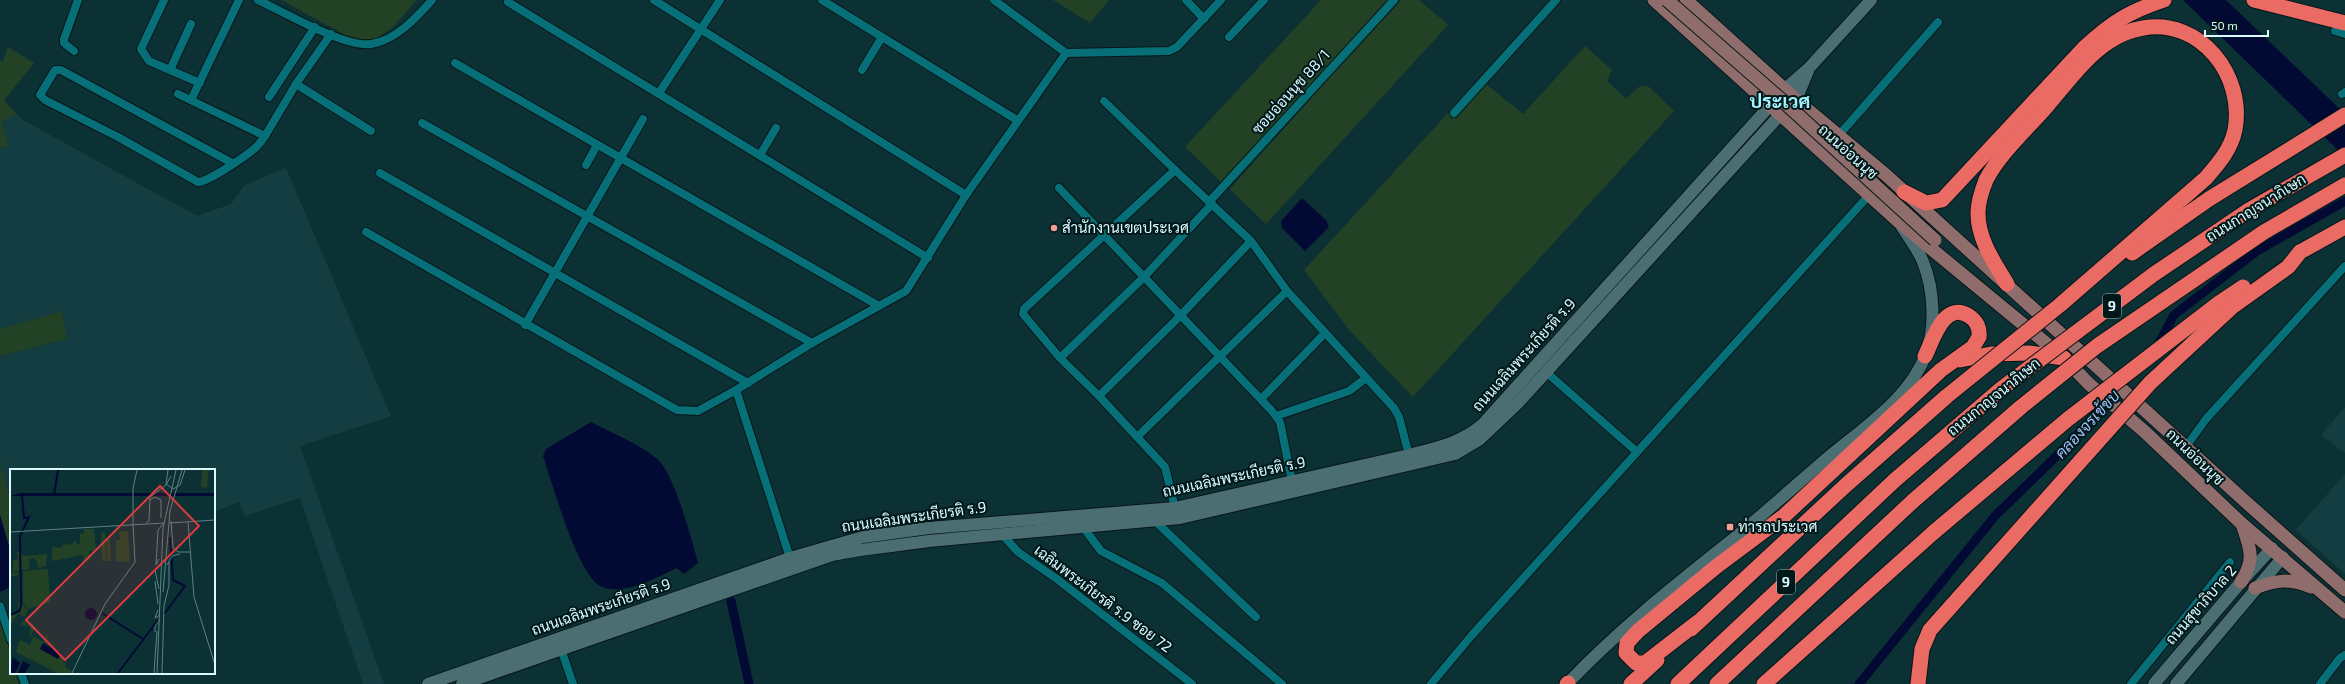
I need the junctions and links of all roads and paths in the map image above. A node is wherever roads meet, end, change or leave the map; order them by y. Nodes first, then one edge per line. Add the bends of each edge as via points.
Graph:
1 (78, 0) edge
2 (164, 0) edge
3 (239, 0) edge
4 (258, 0) edge
5 (432, 0) edge
6 (654, 0) edge
7 (720, 0) edge
8 (822, 0) edge
9 (994, 0) edge
10 (1186, 0) edge
11 (1221, 0) edge
12 (1264, 0) edge
13 (1394, 0) edge
14 (1556, 0) edge
15 (1654, 0) edge
16 (1666, 0) edge
17 (1871, 0) edge
18 (2164, 0) edge
19 (2254, 0) edge
20 (508, 2) dead end
21 (1693, 2) edge
22 (664, 3) edge
23 (1204, 18) junction
24 (1938, 22) dead end
25 (191, 24) dead end
26 (315, 27) junction
27 (2340, 27) edge
28 (701, 30) junction
29 (331, 34) junction
30 (2108, 34) junction
31 (2345, 34) edge
32 (882, 37) junction
33 (1229, 37) dead end
34 (74, 51) dead end
35 (1066, 53) junction
36 (455, 63) dead end
37 (1757, 64) junction
38 (1809, 68) junction
39 (170, 70) junction
40 (862, 70) dead end
41 (1742, 80) junction
42 (200, 83) junction
43 (296, 84) junction
44 (1785, 89) junction
45 (659, 93) junction
46 (178, 94) dead end
47 (269, 97) dead end
48 (1795, 98) junction
49 (192, 100) junction
50 (1104, 101) dead end
51 (1770, 106) junction
52 (1454, 114) dead end
53 (1780, 115) junction
54 (2345, 115) edge
55 (643, 118) dead end
56 (1017, 120) junction
57 (1823, 122) junction
58 (422, 123) dead end
59 (776, 128) dead end
60 (371, 131) dead end
61 (1839, 135) junction
62 (265, 136) junction
63 (1808, 138) junction
64 (597, 145) junction
65 (760, 155) junction
66 (2345, 155) edge
67 (619, 157) junction
68 (232, 163) junction
69 (586, 165) dead end
70 (1175, 170) junction
71 (380, 173) dead end
72 (2345, 185) edge
73 (1059, 188) dead end
74 (1904, 192) junction
75 (1870, 194) junction
76 (966, 195) junction
77 (1211, 203) junction
78 (586, 216) junction
79 (1900, 223) junction
80 (2345, 227) edge
81 (366, 232) dead end
82 (1104, 237) junction
83 (1251, 241) junction
84 (2300, 252) junction
85 (928, 258) junction
86 (2345, 266) edge
87 (555, 274) junction
88 (1143, 278) junction
89 (2007, 284) junction
90 (1287, 291) junction
91 (1999, 298) junction
92 (2060, 305) junction
93 (879, 306) junction
94 (2033, 310) junction
95 (1180, 316) junction
96 (525, 325) junction
97 (2024, 325) junction
98 (1325, 333) junction
99 (812, 343) junction
100 (1925, 356) junction
101 (1221, 357) junction
102 (1060, 358) junction
103 (2064, 358) junction
104 (1952, 362) junction
105 (1546, 372) junction
106 (1366, 378) junction
107 (748, 383) junction
108 (736, 390) junction
109 (1099, 396) junction
110 (1261, 399) junction
111 (1276, 416) junction
112 (1137, 437) junction
113 (2185, 448) junction
114 (1637, 452) junction
115 (1409, 455) junction
116 (1292, 481) junction
117 (1176, 508) junction
118 (1155, 521) junction
119 (2242, 524) junction
120 (1083, 527) junction
121 (1000, 533) junction
122 (2288, 539) junction
123 (2272, 548) junction
124 (2283, 557) junction
125 (790, 558) junction
126 (2230, 562) dead end
127 (2241, 582) junction
128 (2255, 588) junction
129 (2320, 590) junction
130 (2345, 590) edge
131 (0, 606) edge
132 (2345, 612) edge
133 (1256, 617) dead end
134 (1698, 622) junction
135 (10, 637) edge
136 (561, 649) junction
137 (2345, 655) edge
138 (22, 674) edge
139 (25, 684) edge
140 (428, 684) edge
141 (462, 684) edge
142 (573, 684) edge
143 (1192, 684) edge
144 (1282, 684) edge
145 (1431, 684) edge
146 (1567, 684) edge
147 (1631, 684) edge
148 (1678, 684) edge
149 (1716, 684) edge
150 (1764, 684) edge
151 (1918, 684) edge
152 (2131, 684) edge
153 (2154, 684) edge
154 (2176, 684) edge
155 (2320, 684) edge

1 - 34 street via 64,39 64,43
2 - 39 street via 141,49 149,61
3 - 42 street
4 - 26 street
5 - 29 street via 404,28 384,41 370,45 347,42
6 - 22 street
7 - 28 street
8 - 32 street
9 - 35 street
10 - 23 street
11 - 23 street
12 - 33 street
13 - 77 street, ซอยอ่อนนุช 88/1
14 - 52 street
15 - 41 main road, ถนนอ่อนนุช
16 - 91 main road, ถนนอ่อนนุช, bridge via 1785,103
17 - 38 main road, ถนนเฉลิมพระเกียรติ ร.9
18 - 30 highway via 2126,14
19 - 27 highway
20 - 45 street
21 - 37 main road, ถนนอ่อนนุช
22 - 28 street
23 - 35 street via 1177,47 1169,51
24 - 61 street
25 - 39 street
26 - 29 street
26 - 47 street
27 - 31 street
28 - 45 street
28 - 76 street
29 - 43 street
30 - 74 highway via 2084,48 1942,200 1926,203
30 - 89 highway via 2092,56 2006,153 1986,181 1978,213 1980,230 1986,249
30 - 92 highway via 2162,28 2195,37 2207,45 2222,63 2233,88 2236,102 2235,131 2230,146 2206,178
32 - 40 street
32 - 56 street
35 - 56 street
36 - 64 street
37 - 41 main road via 1758,80 1751,84
37 - 44 main road, ถนนอ่อนนุช
38 - 44 main road, ถนนเฉลิมพระเกียรติ ร.9
38 - 48 main road, ถนนเฉลิมพระเกียรติ ร.9
39 - 42 street
41 - 51 main road, ถนนอ่อนนุช
42 - 49 street
43 - 60 street
43 - 62 street
44 - 48 main road, ถนนอ่อนนุช
44 - 51 main road, ถนนเฉลิมพระเกียรติ ร.9
45 - 65 street
46 - 49 street
48 - 53 main road, ถนนเฉลิมพระเกียรติ ร.9
48 - 57 main road, ถนนอ่อนนุช
49 - 62 street
50 - 70 street
51 - 53 main road, ถนนอ่อนนุช
51 - 115 main road, ถนนเฉลิมพระเกียรติ ร.9 via 1483,424 1465,438 1443,447
53 - 63 main road, ถนนอ่อนนุช
53 - 105 main road, ถนนเฉลิมพระเกียรติ ร.9
54 - 92 highway via 2209,199
55 - 67 street
56 - 76 street
57 - 61 main road, ถนนอ่อนนุช
57 - 63 main road via 1812,120 1805,124 1804,132
58 - 78 street
59 - 65 street
61 - 74 main road, ถนนอ่อนนุช
62 - 68 street via 256,148
63 - 75 main road, ถนนอ่อนนุช
64 - 67 street
64 - 69 street
65 - 85 street
66 - 148 highway, ถนนกาญจนาภิเษก / 9, bridge via 2249,210 2154,274 2001,389 1895,480
67 - 78 street
67 - 93 street
68 - 68 street via 61,70 55,70 51,74 40,92 45,100 198,182
70 - 77 street
70 - 82 street
71 - 87 street
72 - 149 highway, ถนนกาญจนาภิเษก / 9, bridge via 2264,232 2097,346 2021,407 1913,501
73 - 82 street
74 - 89 main road, ถนนอ่อนนุช
75 - 79 main road, ถนนอ่อนนุช
75 - 114 street
76 - 85 street
77 - 83 street
77 - 88 street, ซอยอ่อนนุช 88/1
78 - 87 street
78 - 99 street
79 - 97 main road, ถนนอ่อนนุช
79 - 100 main road via 1923,262 1929,282 1931,327
80 - 84 highway
81 - 96 street
82 - 88 street
82 - 102 street via 1023,311 1024,317
83 - 90 street
83 - 95 street
84 - 150 highway, bridge via 2218,303 2068,419 1934,532
84 - 151 highway, bridge via 2288,267 2232,306 2150,383 1930,630 1922,649
85 - 93 street via 906,291
86 - 113 street via 2206,419
87 - 96 street
87 - 107 street
88 - 95 street
88 - 102 street, ซอยอ่อนนุช 88/1
89 - 94 main road, ถนนอ่อนนุช
90 - 98 street
90 - 101 street
91 - 94 main road, ถนนอ่อนนุช
91 - 97 main road, ถนนอ่อนนุช
92 - 134 highway, bridge via 1975,372 1846,485
93 - 99 street
94 - 113 main road, ถนนอ่อนนุช, bridge
95 - 101 street
95 - 109 street
96 - 108 street via 677,410 698,410
97 - 103 main road, ถนนอ่อนนุช
98 - 106 street
98 - 110 street
99 - 107 street
100 - 104 highway via 1945,318 1956,313 1966,314 1978,326 1978,341
100 - 146 main road via 1912,379 1893,402 1633,620
101 - 110 street
101 - 112 street
102 - 109 street
103 - 104 highway via 2029,353 2000,354
103 - 119 main road, ถนนอ่อนนุช, bridge
104 - 134 highway via 1784,516 1717,566 1638,631 1627,644 1626,653 1636,663 1645,663
105 - 114 street
105 - 118 main road, ถนนเฉลิมพระเกียรติ ร.9 via 1486,434 1455,454 1238,506
106 - 111 street via 1349,390
106 - 115 street via 1399,416
107 - 108 street
108 - 125 street
109 - 112 street
110 - 111 street
111 - 116 street via 1280,422
112 - 117 street via 1165,467
113 - 122 main road, ถนนอ่อนนุช
114 - 145 street
115 - 116 main road, ถนนเฉลิมพระเกียรติ ร.9
116 - 117 main road, ถนนเฉลิมพระเกียรติ ร.9
117 - 125 main road, ถนนเฉลิมพระเกียรติ ร.9 via 929,528 863,537
118 - 120 main road, ถนนเฉลิมพระเกียรติ ร.9
118 - 133 street
119 - 123 main road, ถนนอ่อนนุช
119 - 127 main road via 2250,556 2250,568
120 - 121 main road, ถนนเฉลิมพระเกียรติ ร.9
120 - 144 street via 1101,551 1162,583
121 - 136 main road, ถนนเฉลิมพระเกียรติ ร.9 via 871,547 832,555
121 - 143 street, เฉลิมพระเกียรติ ร.9 ซอย 72 via 1018,552 1057,579
122 - 123 main road
122 - 124 main road
122 - 130 main road, ถนนอ่อนนุช
123 - 124 main road, ถนนอ่อนนุช
123 - 127 main road, ถนนสุขาภิบาล 2
124 - 128 main road, ถนนสุขาภิบาล 2
124 - 129 main road, ถนนอ่อนนุช
125 - 140 main road, ถนนเฉลิมพระเกียรติ ร.9
126 - 152 street
127 - 153 main road, ถนนสุขาภิบาล 2
128 - 129 main road via 2284,580 2296,581
128 - 154 main road, ถนนสุขาภิบาล 2
129 - 132 main road, ถนนอ่อนนุช
131 - 135 street
134 - 147 highway
136 - 141 main road, ถนนเฉลิมพระเกียรติ ร.9
136 - 142 street
137 - 155 street
138 - 139 street

